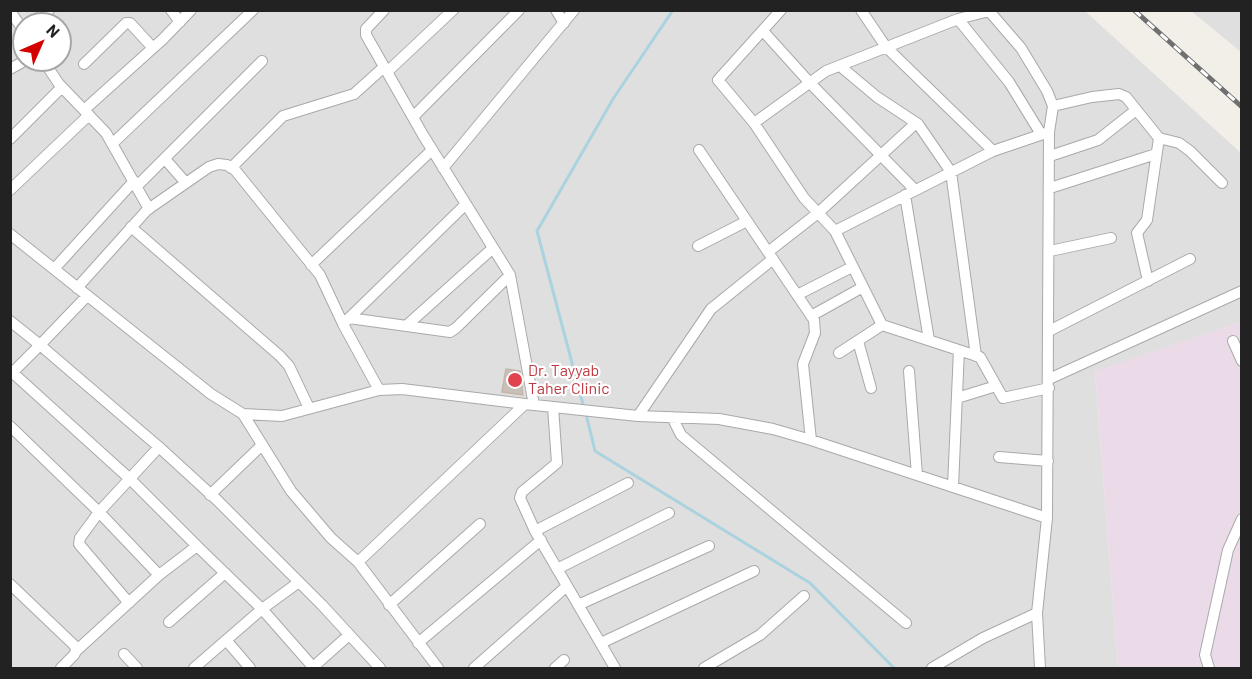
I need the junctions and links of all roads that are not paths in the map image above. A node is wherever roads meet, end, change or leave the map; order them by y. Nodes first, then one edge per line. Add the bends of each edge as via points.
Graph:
1 (171, 10) edge
2 (192, 10) edge
3 (253, 10) edge
4 (384, 10) edge
5 (453, 10) edge
6 (519, 10) edge
7 (556, 10) edge
8 (574, 10) edge
9 (781, 10) edge
10 (861, 10) edge
11 (989, 11) edge
12 (958, 19) junction
13 (180, 21) junction
14 (564, 22) junction
15 (763, 31) junction
16 (886, 47) junction
17 (153, 48) junction
18 (262, 61) dead end
19 (84, 64) dead end
20 (840, 66) junction
21 (386, 70) junction
22 (51, 72) edge
23 (810, 83) junction
24 (62, 87) junction
25 (1053, 106) junction
26 (1136, 110) junction
27 (87, 112) junction
28 (412, 117) junction
29 (754, 123) junction
30 (916, 123) junction
31 (1045, 133) junction
32 (1159, 138) junction
33 (10, 139) edge
34 (113, 143) junction
35 (432, 150) junction
36 (699, 150) dead end
37 (993, 151) junction
38 (1156, 154) junction
39 (881, 155) junction
40 (1050, 156) junction
41 (165, 159) junction
42 (231, 168) junction
43 (444, 168) junction
44 (951, 172) junction
45 (186, 183) junction
46 (1222, 183) dead end
47 (135, 184) junction
48 (1050, 188) junction
49 (10, 190) edge
50 (910, 193) junction
51 (466, 204) junction
52 (148, 209) junction
53 (818, 213) junction
54 (747, 221) junction
55 (131, 227) junction
56 (835, 231) junction
57 (10, 234) edge
58 (1111, 238) dead end
59 (698, 246) dead end
60 (493, 248) junction
61 (1050, 251) junction
62 (770, 256) junction
63 (1190, 259) dead end
64 (311, 265) junction
65 (852, 267) junction
66 (54, 269) junction
67 (510, 275) junction
68 (1148, 280) junction
69 (77, 288) junction
70 (863, 288) junction
71 (1242, 291) edge
72 (797, 295) junction
73 (87, 296) junction
74 (811, 316) junction
75 (346, 321) junction
76 (11, 323) edge
77 (882, 325) junction
78 (406, 326) junction
79 (1049, 331) junction
80 (928, 340) junction
81 (858, 341) junction
82 (1233, 341) dead end
83 (40, 345) junction
84 (959, 350) junction
85 (839, 353) dead end
86 (976, 356) junction
87 (1242, 361) edge
88 (909, 371) dead end
89 (12, 374) edge
90 (1049, 383) junction
91 (996, 386) junction
92 (871, 388) dead end
93 (379, 390) junction
94 (957, 398) junction
95 (530, 405) junction
96 (553, 407) junction
97 (309, 408) junction
98 (243, 414) junction
99 (638, 416) junction
100 (672, 417) junction
101 (10, 426) edge
102 (811, 440) junction
103 (262, 445) junction
104 (159, 447) junction
105 (999, 457) dead end
106 (1048, 461) junction
107 (917, 476) junction
108 (130, 479) junction
109 (628, 483) dead end
110 (953, 486) junction
111 (210, 495) junction
112 (99, 512) junction
113 (669, 513) dead end
114 (1047, 518) junction
115 (1242, 519) edge
116 (480, 524) dead end
117 (538, 536) junction
118 (197, 546) junction
119 (709, 546) dead end
120 (358, 562) junction
121 (557, 569) junction
122 (754, 571) dead end
123 (225, 573) junction
124 (159, 575) junction
125 (299, 582) junction
126 (10, 584) edge
127 (567, 586) junction
128 (804, 596) dead end
129 (129, 603) junction
130 (389, 605) junction
131 (578, 605) junction
132 (262, 609) junction
133 (1037, 613) junction
134 (170, 622) dead end
135 (906, 623) dead end
136 (349, 635) junction
137 (226, 640) junction
138 (418, 644) junction
139 (601, 644) junction
140 (76, 651) junction
141 (124, 654) dead end
142 (564, 660) dead end
143 (937, 667) edge
144 (312, 668) edge
145 (60, 669) edge
146 (137, 669) edge
147 (194, 669) edge
148 (250, 669) edge
149 (380, 669) edge
150 (438, 669) edge
151 (474, 669) edge
152 (555, 669) edge
153 (615, 669) edge
154 (704, 669) edge
155 (1040, 669) edge
156 (1209, 669) edge

1 - 13 street
2 - 13 street
3 - 34 street
4 - 21 street via 366,29 366,35
5 - 21 street
6 - 28 street
7 - 14 street
8 - 14 street
9 - 15 street
10 - 16 street
11 - 12 street
11 - 25 street via 1021,48
12 - 16 street
12 - 31 street
13 - 17 street
14 - 43 street
15 - 23 street
15 - 29 street via 718,80
16 - 20 street
16 - 37 street
17 - 19 street via 126,22
17 - 27 street
18 - 41 street
20 - 23 street
20 - 30 street
21 - 28 street
21 - 42 street via 354,94 284,116
22 - 24 street
23 - 29 street
23 - 39 street
24 - 27 street
24 - 33 street
25 - 26 street via 1119,94
25 - 31 street
26 - 32 street
26 - 40 street via 1098,140
27 - 34 street
27 - 49 street
28 - 35 street
29 - 53 street
30 - 39 street
30 - 44 street
31 - 37 street
31 - 40 street
32 - 38 street
32 - 46 street via 1191,151
34 - 47 street
35 - 43 street
35 - 64 street
36 - 54 street
37 - 44 street
38 - 48 street
38 - 68 street via 1147,220 1137,233
39 - 50 street
39 - 53 street
40 - 48 street
41 - 45 street
41 - 47 street
42 - 45 street via 218,164 208,167
42 - 64 street
43 - 51 street
44 - 50 street
44 - 86 street
45 - 52 street
47 - 52 street
47 - 66 street
48 - 61 street
50 - 56 street
50 - 80 street
51 - 60 street
51 - 75 street
52 - 55 street
53 - 56 street
53 - 62 street
54 - 59 street
54 - 62 street
55 - 69 street
55 - 97 street via 280,356
56 - 65 street
57 - 66 street
58 - 61 street
60 - 67 street
60 - 78 street
61 - 79 street
62 - 72 street
62 - 99 street via 711,309
63 - 68 street
64 - 75 street
65 - 70 street
65 - 72 street
66 - 69 street
67 - 78 street via 450,332
67 - 95 street
68 - 79 street
69 - 73 street
70 - 74 street
70 - 77 street
71 - 90 street
72 - 74 street
73 - 83 street
73 - 98 street via 211,394
74 - 102 street via 816,326 803,364
75 - 78 street
75 - 93 street
76 - 83 street
77 - 80 street
77 - 81 street
79 - 90 street
80 - 84 street
81 - 85 street
81 - 92 street
82 - 87 street
83 - 89 street
83 - 104 street
84 - 86 street
84 - 94 street
86 - 91 street
88 - 107 street
89 - 108 street
90 - 91 street via 1003,398
90 - 106 street
91 - 94 street
93 - 95 street via 402,389
93 - 97 street
94 - 110 street
95 - 96 street
95 - 120 street
96 - 99 street
96 - 117 street via 557,463 520,496
97 - 98 street via 282,416
98 - 103 street
99 - 100 street
100 - 102 street via 719,419
100 - 135 street via 681,435
101 - 112 street
102 - 107 street
103 - 111 street
103 - 120 street via 305,509
104 - 108 street
104 - 111 street
105 - 106 street
106 - 114 street
107 - 110 street
108 - 112 street
108 - 118 street
109 - 117 street
110 - 114 street
111 - 125 street
112 - 124 street
112 - 129 street via 79,544
113 - 121 street
114 - 133 street
115 - 156 street via 1225,562 1205,655
116 - 130 street
117 - 121 street
117 - 138 street
118 - 123 street
118 - 124 street
119 - 131 street
120 - 130 street
121 - 127 street
122 - 139 street
123 - 132 street
123 - 134 street
124 - 129 street
125 - 132 street
125 - 136 street
126 - 140 street via 71,641
127 - 131 street
127 - 151 street
128 - 154 street via 760,635
129 - 140 street
130 - 138 street
131 - 139 street
132 - 137 street
132 - 144 street
133 - 143 street via 983,638
133 - 155 street
136 - 144 street
136 - 149 street
137 - 147 street
137 - 148 street
138 - 150 street
139 - 153 street
140 - 145 street
141 - 146 street
142 - 152 street

